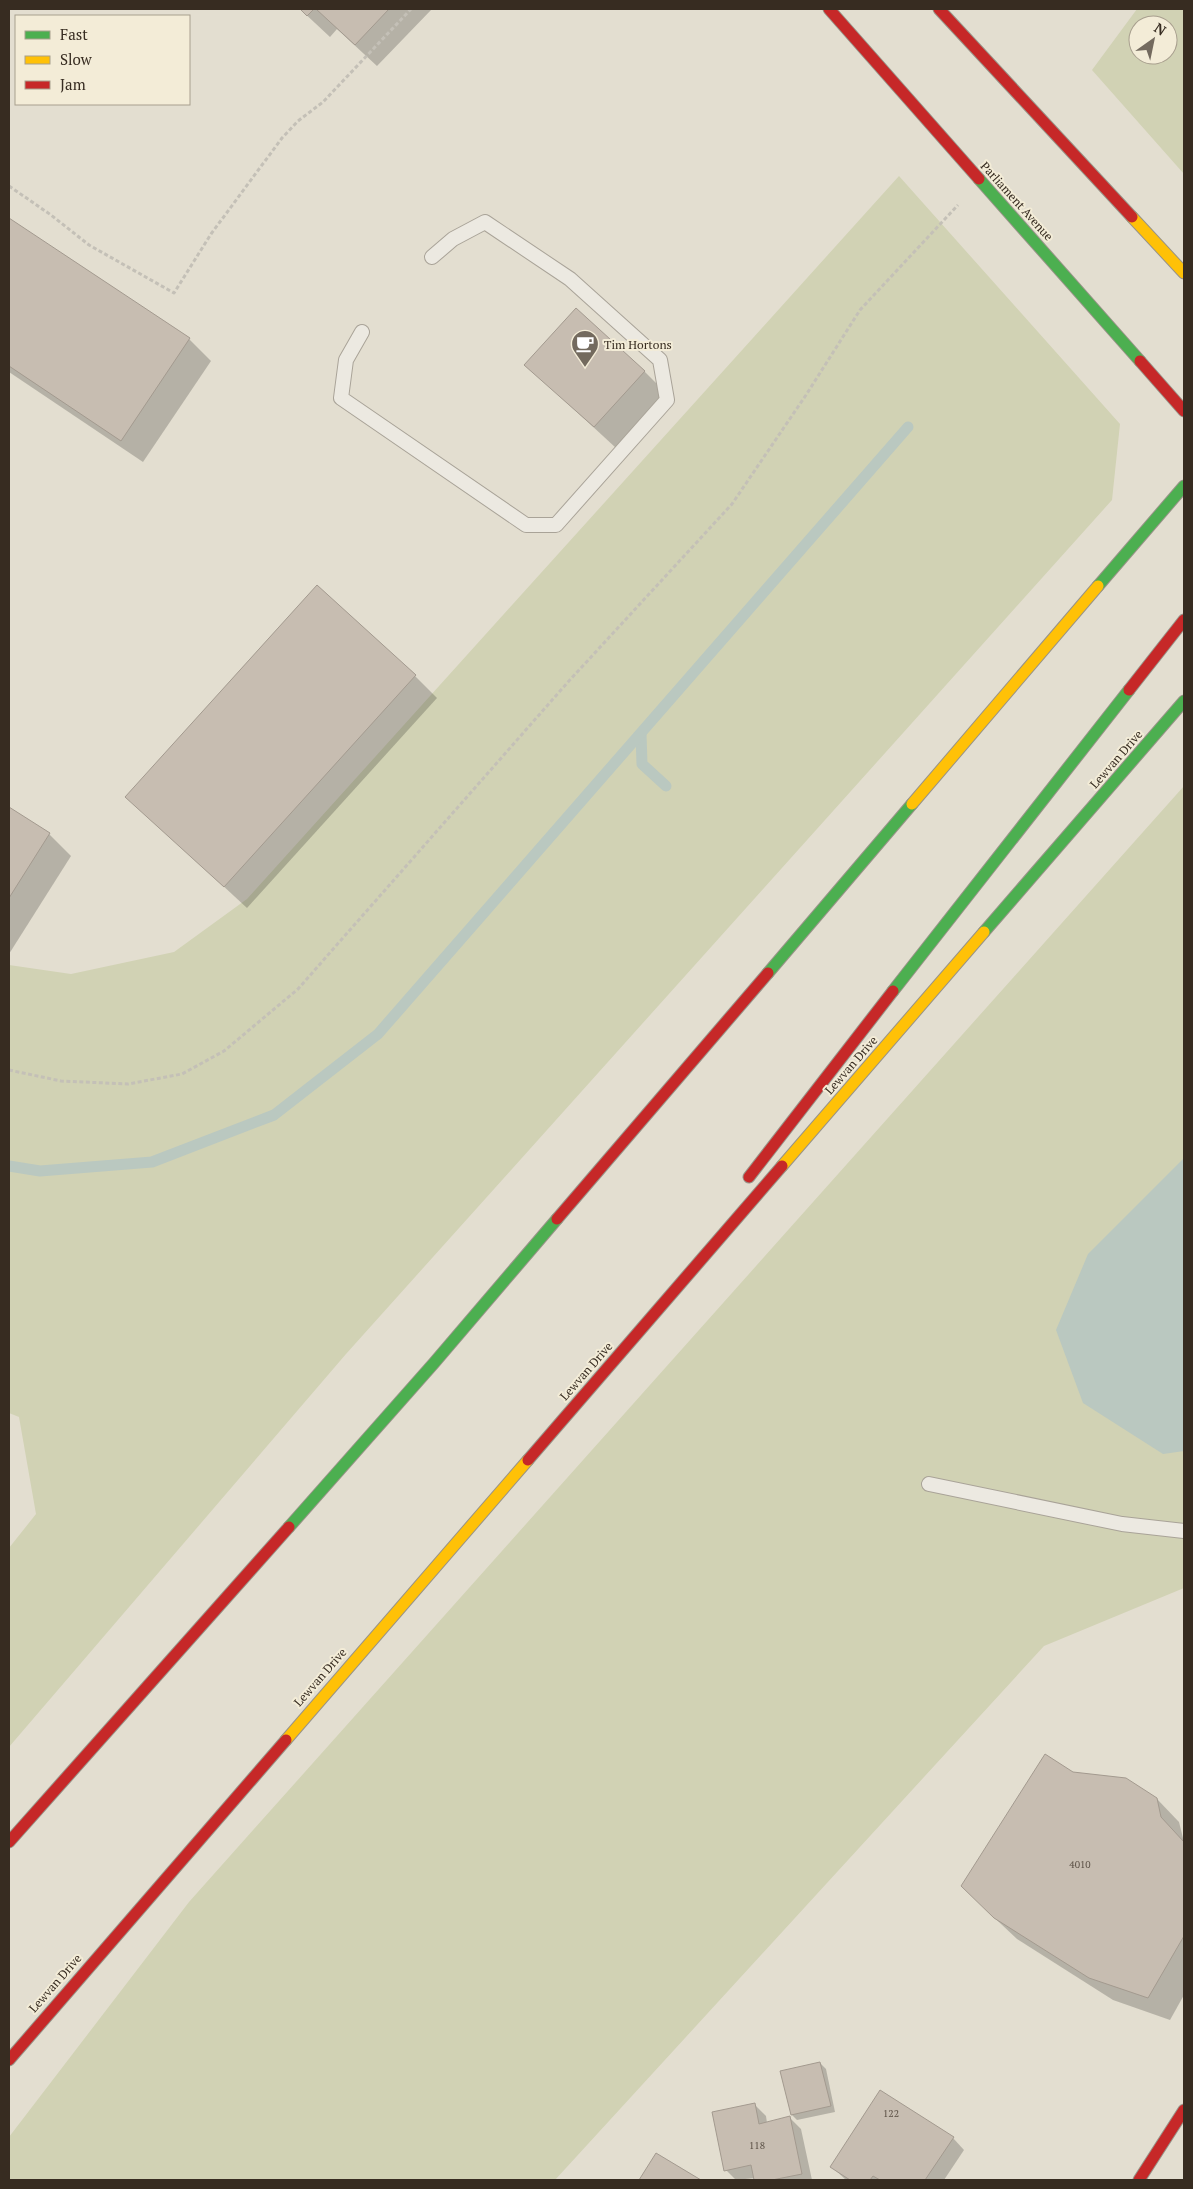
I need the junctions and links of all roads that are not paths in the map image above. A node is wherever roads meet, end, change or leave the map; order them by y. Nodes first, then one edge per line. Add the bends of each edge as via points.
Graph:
1 (829, 9) edge
2 (939, 9) edge
3 (432, 257) dead end
4 (1184, 273) edge
5 (362, 332) dead end
6 (1184, 411) edge
7 (1184, 486) edge
8 (1184, 620) edge
9 (1184, 701) edge
10 (743, 1185) dead end
11 (682, 1264) dead end
12 (560, 1421) junction
13 (929, 1484) dead end
14 (1184, 1531) edge
15 (9, 1842) edge
16 (9, 2060) edge
17 (1184, 2110) edge
18 (1139, 2180) edge

1 - 6 main road, Parliament Avenue
2 - 4 main road
3 - 5 lane via 453,239 485,222 570,278 660,360 667,400 556,525 526,525 340,398 346,360
7 - 15 main road via 434,1363
8 - 10 main road
9 - 12 main road, Lewvan Drive
11 - 12 main road
12 - 16 main road, Lewvan Drive
13 - 14 lane via 1122,1524
17 - 18 main road

